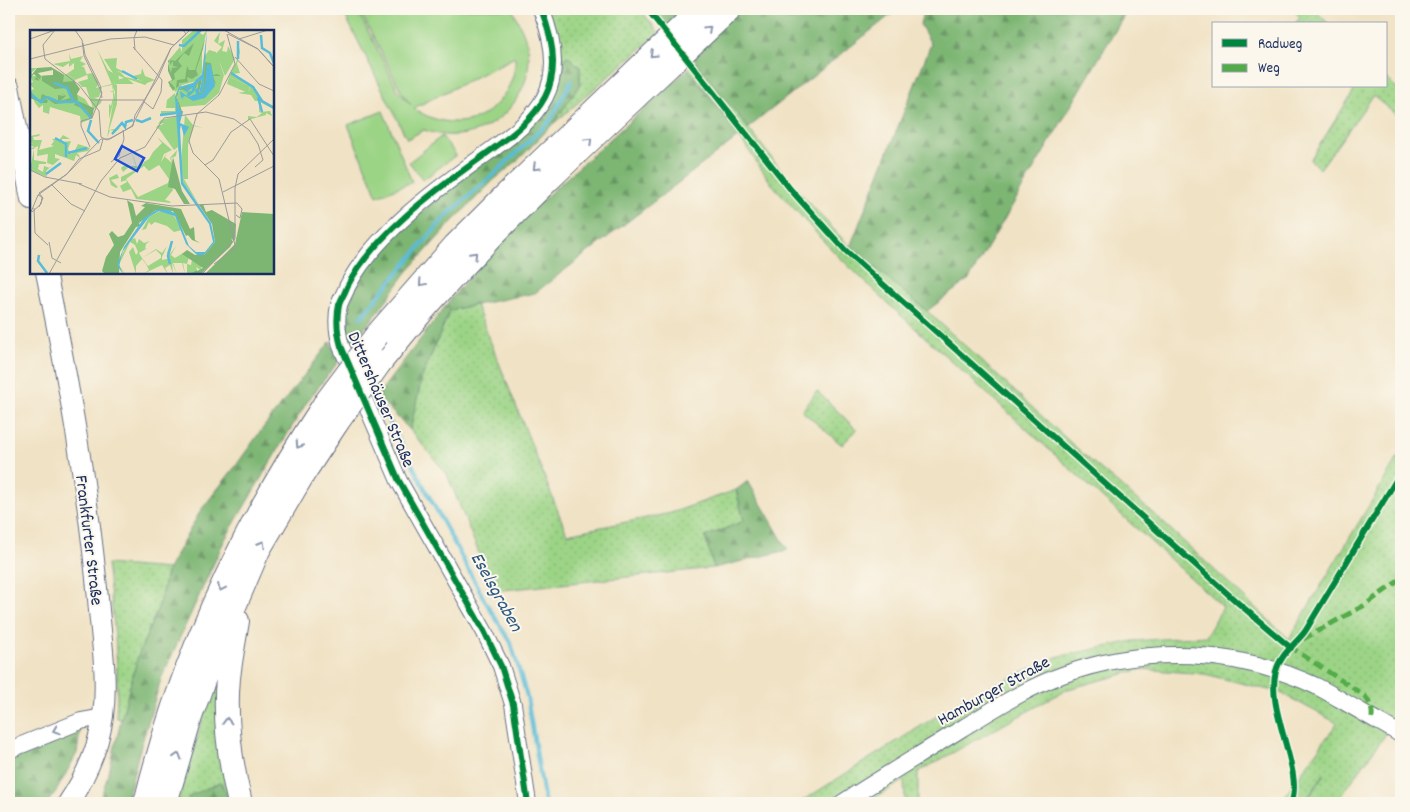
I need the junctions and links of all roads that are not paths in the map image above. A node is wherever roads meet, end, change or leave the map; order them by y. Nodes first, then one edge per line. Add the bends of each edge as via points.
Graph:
1 (541, 9) edge
2 (701, 9) edge
3 (729, 9) edge
4 (9, 87) edge
5 (30, 194) edge
6 (46, 274) edge
7 (331, 413) junction
8 (243, 585) junction
9 (103, 717) junction
10 (1401, 735) edge
11 (9, 750) edge
12 (68, 803) edge
13 (146, 803) edge
14 (165, 803) edge
15 (240, 803) edge
16 (528, 803) edge
17 (842, 803) edge

1 - 16 street, Dittershäuser Straße via 554,62 545,97 534,114 508,139 441,187 373,248 355,272 340,304 336,328 400,481 501,666 513,704
2 -> 7 highway, bridge via 450,253 377,335
7 -> 3 highway, bridge via 485,244
4 - 5 main road
6 - 9 main road, Frankfurter Straße via 95,567 106,687
8 -> 7 highway via 258,550 304,472
7 -> 13 highway via 290,458 214,603 175,703
14 -> 8 highway via 196,699
15 -> 8 highway via 227,713 228,678
9 -> 11 street via 81,721
9 - 12 main road, Frankfurter Straße via 88,766
10 - 17 street, Hamburger Straße via 1316,686 1276,670 1195,654 1145,656 1090,666 1044,683 997,707

